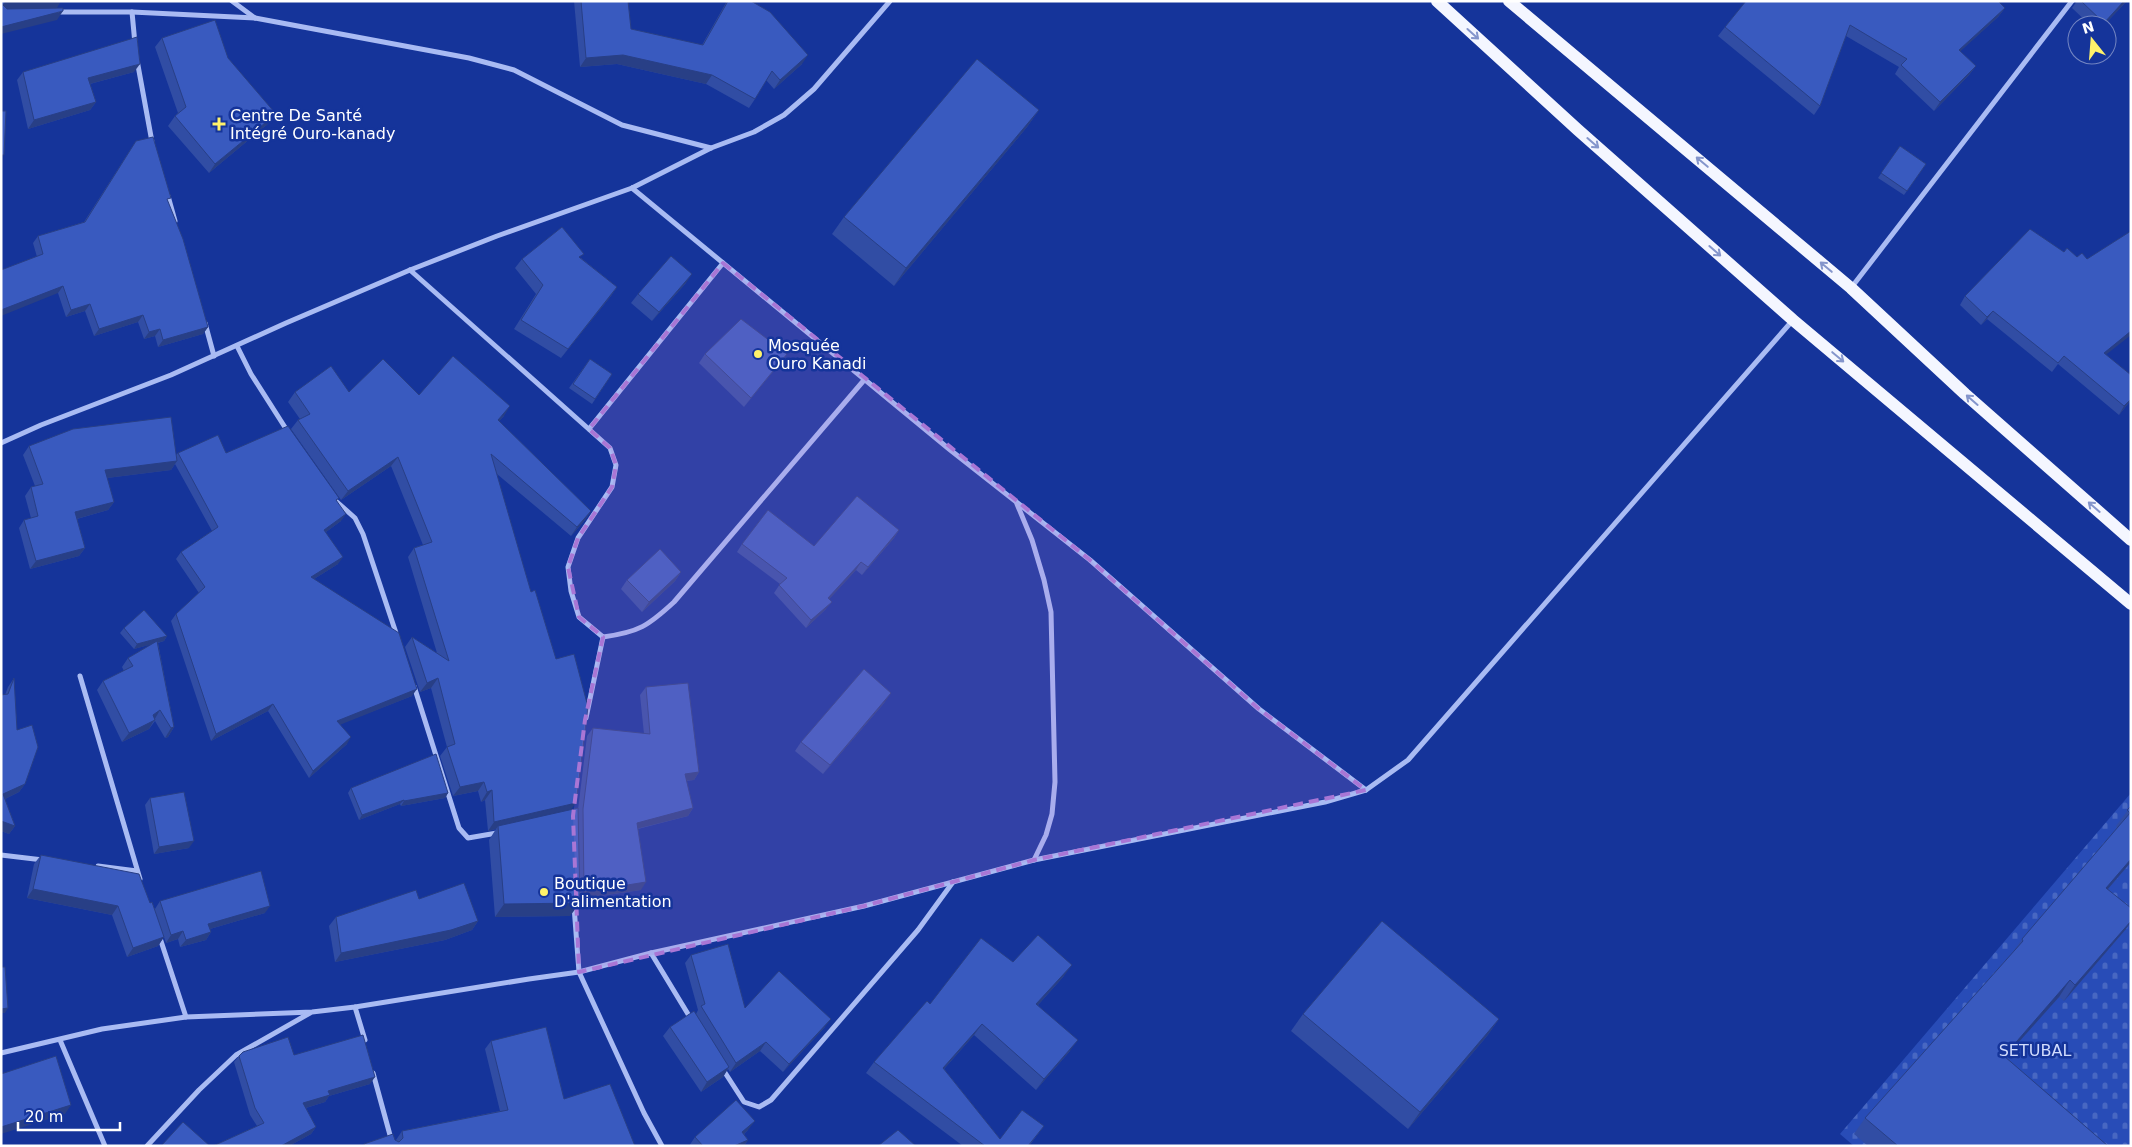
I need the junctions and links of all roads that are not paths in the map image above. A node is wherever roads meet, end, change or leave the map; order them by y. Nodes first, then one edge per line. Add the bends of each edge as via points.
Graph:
1 (232, 1) edge
2 (890, 1) edge
3 (1436, 1) edge
4 (1509, 1) edge
5 (2072, 1) edge
6 (48, 12) edge
7 (132, 12) junction
8 (255, 18) junction
9 (136, 46) edge
10 (137, 55) edge
11 (153, 145) edge
12 (711, 148) junction
13 (632, 188) junction
14 (166, 191) edge
15 (177, 228) edge
16 (723, 263) junction
17 (410, 270) junction
18 (1851, 288) junction
19 (204, 320) edge
20 (1793, 320) junction
21 (237, 346) junction
22 (214, 356) junction
23 (865, 379) junction
24 (589, 429) junction
25 (293, 439) edge
26 (1, 443) edge
27 (335, 499) edge
28 (1017, 504) junction
29 (2131, 540) edge
30 (2131, 604) edge
31 (603, 637) junction
32 (400, 643) edge
33 (80, 676) dead end
34 (412, 680) edge
35 (585, 720) edge
36 (1366, 790) junction
37 (499, 833) edge
38 (1, 855) edge
39 (1034, 860) junction
40 (50, 861) edge
41 (89, 865) edge
42 (137, 871) junction
43 (953, 882) junction
44 (144, 889) edge
45 (574, 897) edge
46 (156, 926) edge
47 (651, 953) junction
48 (578, 972) junction
49 (356, 1007) junction
50 (312, 1012) junction
51 (186, 1017) junction
52 (694, 1023) edge
53 (60, 1040) junction
54 (366, 1044) edge
55 (1, 1053) edge
56 (718, 1062) edge
57 (371, 1063) edge
58 (105, 1146) edge
59 (147, 1146) edge
60 (393, 1146) edge
61 (662, 1146) edge

1 - 8 street
2 - 12 street via 814,89 784,116 754,132
3 -> 20 main road
18 -> 4 main road
5 - 18 street
6 - 7 street
7 - 8 street
7 - 9 street
8 - 12 street via 469,58 514,70 622,125
10 - 11 street
12 - 13 street
13 - 16 street
13 - 17 street
14 - 15 street
16 - 23 street
16 - 24 street
17 - 21 street
17 - 24 street
29 -> 18 main road via 1965,394
19 - 22 street
20 -> 30 main road
20 - 36 street via 1408,760
21 - 22 street
21 - 25 street
22 - 26 street
23 - 28 street
23 - 31 street via 674,602 652,622 628,634
24 - 31 street via 610,448 616,465 612,487 578,538 568,567 579,617
27 - 32 street via 355,518 363,534
28 - 36 street via 1090,560 1259,709
28 - 39 street via 1032,540 1051,612 1055,782 1052,814
31 - 35 street
33 - 42 street
34 - 37 street via 459,828 468,838
36 - 39 street via 1325,802
38 - 40 street
39 - 43 street
41 - 42 street
42 - 44 street
43 - 47 street via 810,919
43 - 56 street via 918,930 771,1100 759,1107 744,1102
45 - 48 street
46 - 51 street
47 - 48 street
47 - 52 street
48 - 49 street
48 - 61 street
49 - 50 street
49 - 54 street
50 - 51 street
50 - 59 street via 236,1055
51 - 53 street via 102,1028
53 - 55 street
53 - 58 street
57 - 60 street

